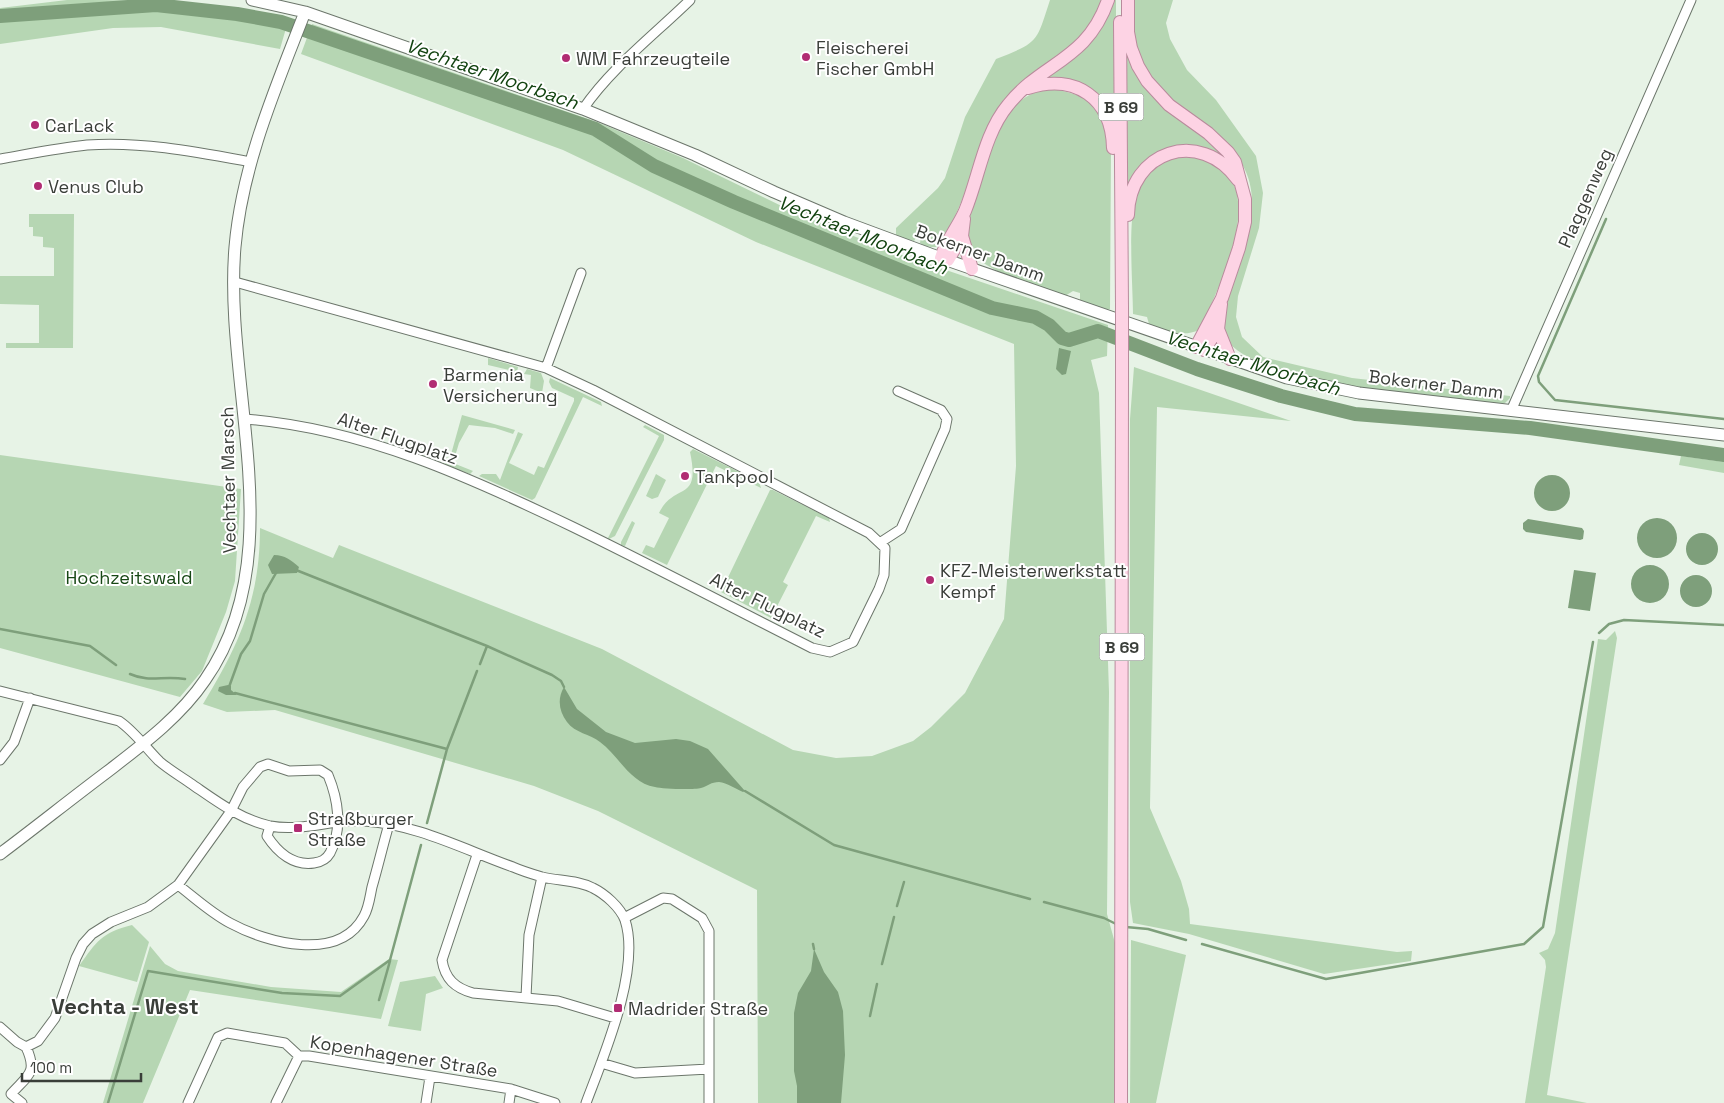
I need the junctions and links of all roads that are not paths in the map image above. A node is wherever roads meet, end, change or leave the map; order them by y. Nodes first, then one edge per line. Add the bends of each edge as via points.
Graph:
1 (252, 0) edge
2 (690, 0) edge
3 (1108, 0) edge
4 (1120, 0) edge
5 (1128, 0) edge
6 (1691, 0) edge
7 (303, 17) junction
8 (1023, 90) junction
9 (583, 109) junction
10 (0, 159) edge
11 (251, 162) junction
12 (1242, 186) junction
13 (965, 212) junction
14 (1121, 214) junction
15 (962, 236) junction
16 (944, 259) junction
17 (1122, 267) junction
18 (972, 269) junction
19 (581, 273) dead end
20 (235, 282) junction
21 (1222, 298) junction
22 (1218, 329) junction
23 (1200, 348) junction
24 (1230, 359) junction
25 (546, 368) junction
26 (898, 391) dead end
27 (1511, 411) junction
28 (245, 419) junction
29 (1724, 435) edge
30 (881, 542) junction
31 (0, 690) edge
32 (30, 698) junction
33 (142, 744) junction
34 (0, 760) edge
35 (231, 811) junction
36 (338, 822) junction
37 (389, 824) junction
38 (270, 826) junction
39 (0, 854) edge
40 (477, 855) junction
41 (542, 877) junction
42 (178, 885) junction
43 (624, 918) junction
44 (526, 997) junction
45 (615, 1018) junction
46 (0, 1027) edge
47 (26, 1046) junction
48 (299, 1056) junction
49 (601, 1063) junction
50 (709, 1069) junction
51 (430, 1077) junction
52 (511, 1089) junction
53 (22, 1103) edge
54 (188, 1103) edge
55 (276, 1103) edge
56 (426, 1103) edge
57 (509, 1103) edge
58 (555, 1103) edge
59 (586, 1103) edge
60 (709, 1103) edge
61 (1121, 1103) edge

1 - 7 main road, Bokerner Damm
2 - 9 street via 619,68
3 - 8 main road via 1095,29 1078,50
4 - 14 main road, B 69
5 - 12 main road via 1131,48 1147,81 1169,105 1228,152 1235,162
6 - 27 street, Plaggenweg
7 - 9 main road, Bokerner Damm
7 - 11 main road, Vechtaer Marsch
8 - 13 main road via 999,118
8 - 14 main road via 1051,84 1069,85 1085,92 1101,106 1112,134 1115,195
9 - 16 main road, Bokerner Damm via 696,155 844,222
10 - 11 street via 89,145 134,145 184,149
11 - 20 main road, Vechtaer Marsch via 235,247
12 - 17 main road via 1222,160 1205,153 1190,150 1159,157 1136,180 1130,195 1127,247
12 - 21 main road via 1246,222
13 - 15 main road
13 - 16 main road
14 - 17 main road, B 69
15 - 16 main road
15 - 18 main road
16 - 18 main road, Bokerner Damm
17 - 61 main road, B 69, bridge
18 - 23 main road, Bokerner Damm
19 - 25 street
20 - 25 street
20 - 28 main road, Vechtaer Marsch
21 - 22 main road
21 - 23 main road
22 - 23 main road
22 - 24 main road
23 - 24 main road, Bokerner Damm
24 - 27 main road, Bokerner Damm via 1287,378 1359,393
25 - 30 street via 838,516
26 - 30 street via 941,410 947,418 901,530
27 - 29 main road, Bokerner Damm
28 - 30 street, Alter Flugplatz via 315,427 365,440 436,466 506,495 610,545 812,648 830,652 853,642 872,608 884,575 885,548
28 - 33 main road, Vechtaer Marsch via 249,515 246,574 238,611 227,641 205,680 178,713
31 - 32 street
32 - 33 street via 119,721 128,726
32 - 34 street via 14,742
33 - 35 street via 161,763
33 - 39 main road, Vechtaer Marsch
35 - 36 street via 260,766 268,764 289,770 320,770 328,775 335,790
35 - 38 street
35 - 42 street
36 - 37 street
36 - 38 street via 298,828
36 - 38 street via 329,855 322,862 302,864 293,861 273,844 268,836
37 - 40 street
37 - 42 street via 365,915 356,928 329,943 287,942 247,931 203,906
40 - 41 street
40 - 44 street via 446,943 442,960 444,970 459,989
41 - 43 street via 594,888 611,900
41 - 44 street via 529,935
42 - 47 street via 148,907 111,922 92,934 76,958 55,1018 38,1041
43 - 45 street via 630,953
43 - 50 street via 663,898 672,900 707,923
44 - 45 street via 558,1001
45 - 49 street
46 - 47 street
47 - 53 street via 33,1062 31,1072 11,1094
48 - 51 street, Kopenhagener Straße
48 - 54 street via 285,1043 227,1033 218,1037
48 - 55 street, Kopenhagener Straße
49 - 50 street via 635,1073
49 - 59 street
50 - 60 street
51 - 52 street, Kopenhagener Straße
51 - 56 street
52 - 57 street
52 - 58 street, Kopenhagener Straße

